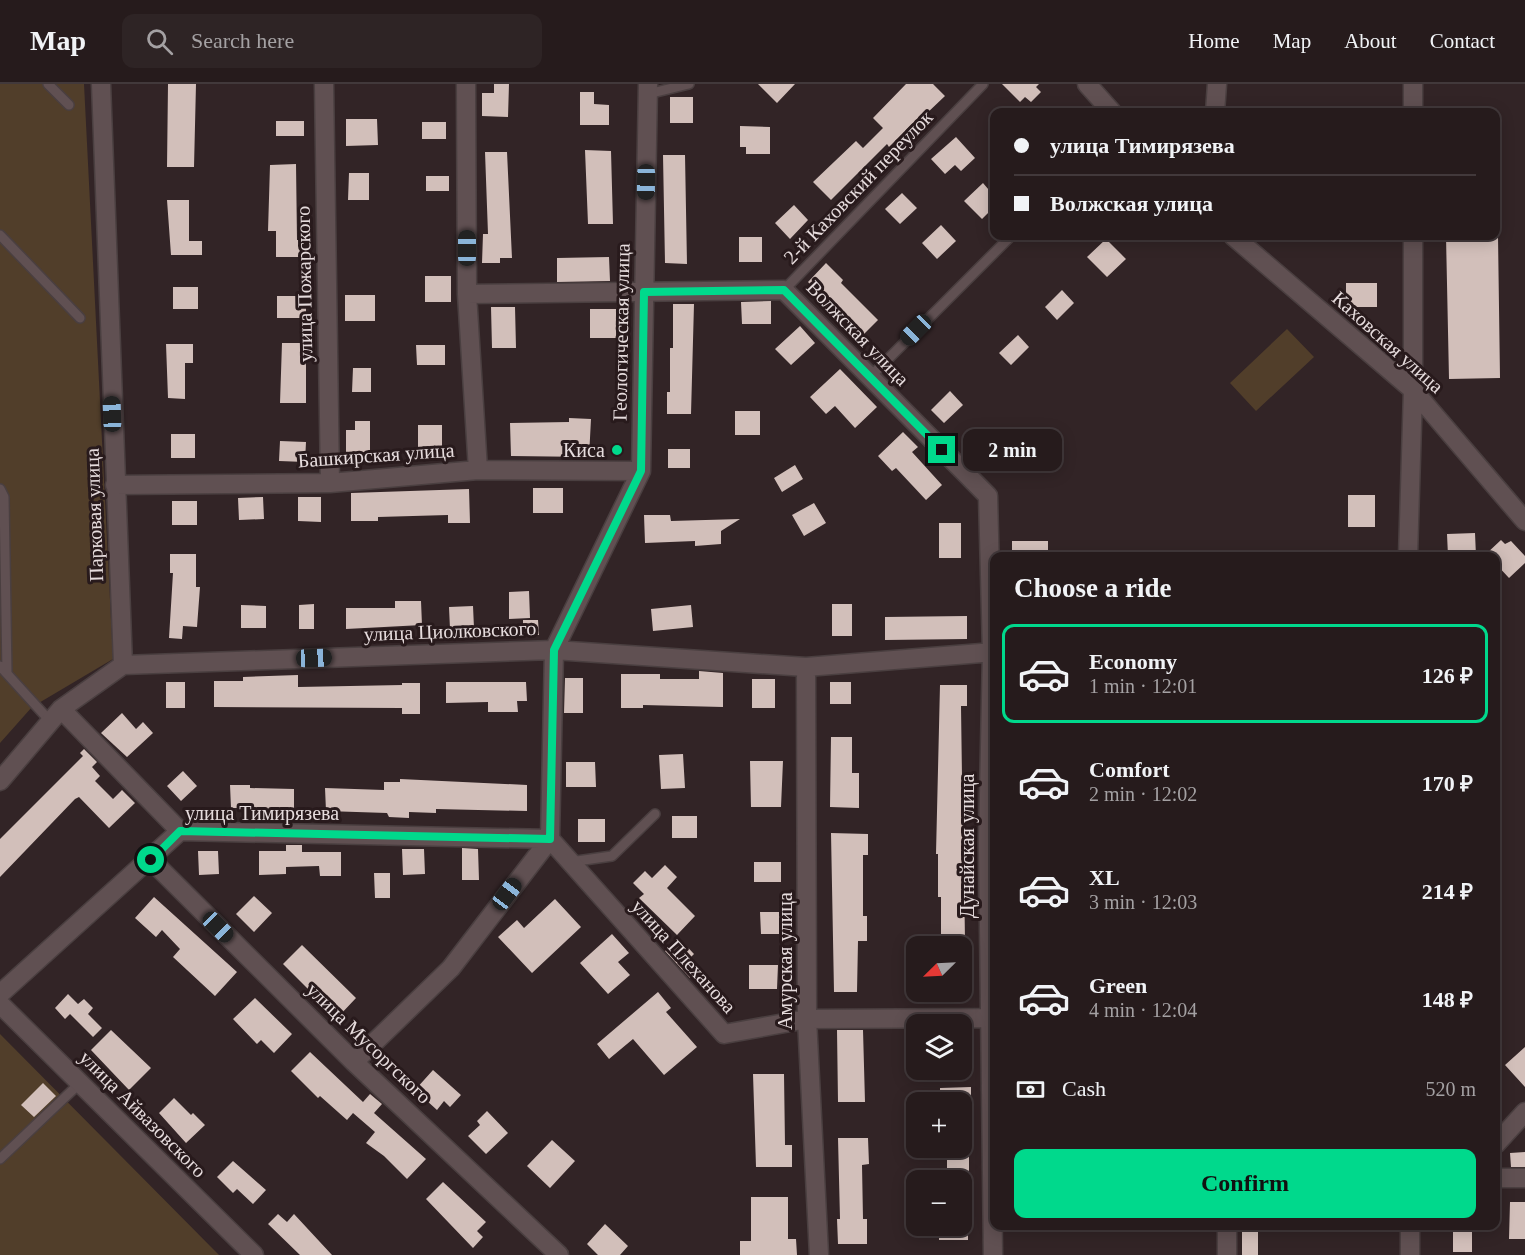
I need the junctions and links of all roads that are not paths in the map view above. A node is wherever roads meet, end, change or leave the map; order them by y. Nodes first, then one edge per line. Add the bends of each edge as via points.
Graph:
1 (48, 84) edge
2 (101, 84) edge
3 (324, 84) edge
4 (466, 84) edge
5 (689, 84) edge
6 (983, 84) edge
7 (1087, 84) edge
8 (1217, 84) edge
9 (1413, 84) edge
10 (648, 89) edge
11 (69, 105) dead end
12 (1108, 108) edge
13 (1215, 108) edge
14 (1413, 108) edge
15 (0, 235) edge
16 (1007, 240) edge
17 (1238, 240) edge
18 (1413, 240) edge
19 (784, 290) junction
20 (644, 292) junction
21 (467, 294) junction
22 (80, 318) dead end
23 (869, 378) junction
24 (1413, 390) junction
25 (478, 470) junction
26 (641, 471) junction
27 (330, 483) junction
28 (115, 485) junction
29 (0, 489) edge
30 (1525, 521) edge
31 (1408, 552) edge
32 (990, 558) edge
33 (554, 650) junction
34 (990, 652) edge
35 (123, 665) junction
36 (0, 666) edge
37 (806, 667) junction
38 (7, 673) junction
39 (55, 715) junction
40 (0, 782) edge
41 (655, 814) dead end
42 (180, 831) junction
43 (550, 839) junction
44 (151, 860) junction
45 (568, 862) junction
46 (0, 994) edge
47 (0, 1004) edge
48 (990, 1018) edge
49 (807, 1019) junction
50 (354, 1062) junction
51 (80, 1083) junction
52 (1525, 1112) edge
53 (1500, 1140) edge
54 (0, 1159) edge
55 (1500, 1178) edge
56 (1525, 1178) edge
57 (993, 1230) edge
58 (1227, 1230) edge
59 (1410, 1230) edge
60 (254, 1255) edge
61 (559, 1255) edge
62 (819, 1255) edge
63 (993, 1255) edge
64 (1227, 1255) edge
65 (1410, 1255) edge

1 - 11 lane
2 - 28 street, Парковая улица
3 - 27 street, улица Пожарского
4 - 21 street
5 - 10 lane
6 - 19 lane, 2-й Каховский переулок
7 - 12 street
8 - 13 street
9 - 14 street
10 - 20 street, Геологическая улица
15 - 22 lane
16 - 23 lane
17 - 24 street, Каховская улица
18 - 24 street
19 - 20 street, Волжская улица
19 - 23 street, Волжская улица
20 - 21 street, Волжская улица
20 - 26 street, Геологическая улица
21 - 25 street
23 - 32 street, Волжская улица via 988,496
24 - 30 street, Каховская улица
24 - 31 street
25 - 26 street, Башкирская улица
25 - 27 street, Башкирская улица
26 - 33 street, Геологическая улица
27 - 28 street, Башкирская улица
28 - 35 street, Парковая улица
29 - 38 lane via 4,497
33 - 35 street, улица Циолковского
33 - 37 street, улица Циолковского
33 - 43 street, Геологическая улица
34 - 37 street, улица Циолковского
35 - 39 street
36 - 38 lane
37 - 49 street, Амурская улица
38 - 39 lane
39 - 40 street
39 - 42 street
41 - 45 lane via 612,856
42 - 43 street, улица Тимирязева
42 - 44 street, улица Тимирязева
43 - 45 street, улица Плеханова
43 - 50 street via 451,968
44 - 46 street, улица Тимирязева
44 - 50 street, улица Мусоргского
45 - 49 street, улица Плеханова via 724,1034
47 - 51 street, улица Айвазовского
48 - 49 street, улица Плеханова
49 - 62 street, Амурская улица
50 - 61 street, улица Мусоргского
51 - 54 lane
51 - 60 street, улица Айвазовского
52 - 53 street
55 - 56 street
57 - 63 street, Дунайская улица
58 - 64 street
59 - 65 street

